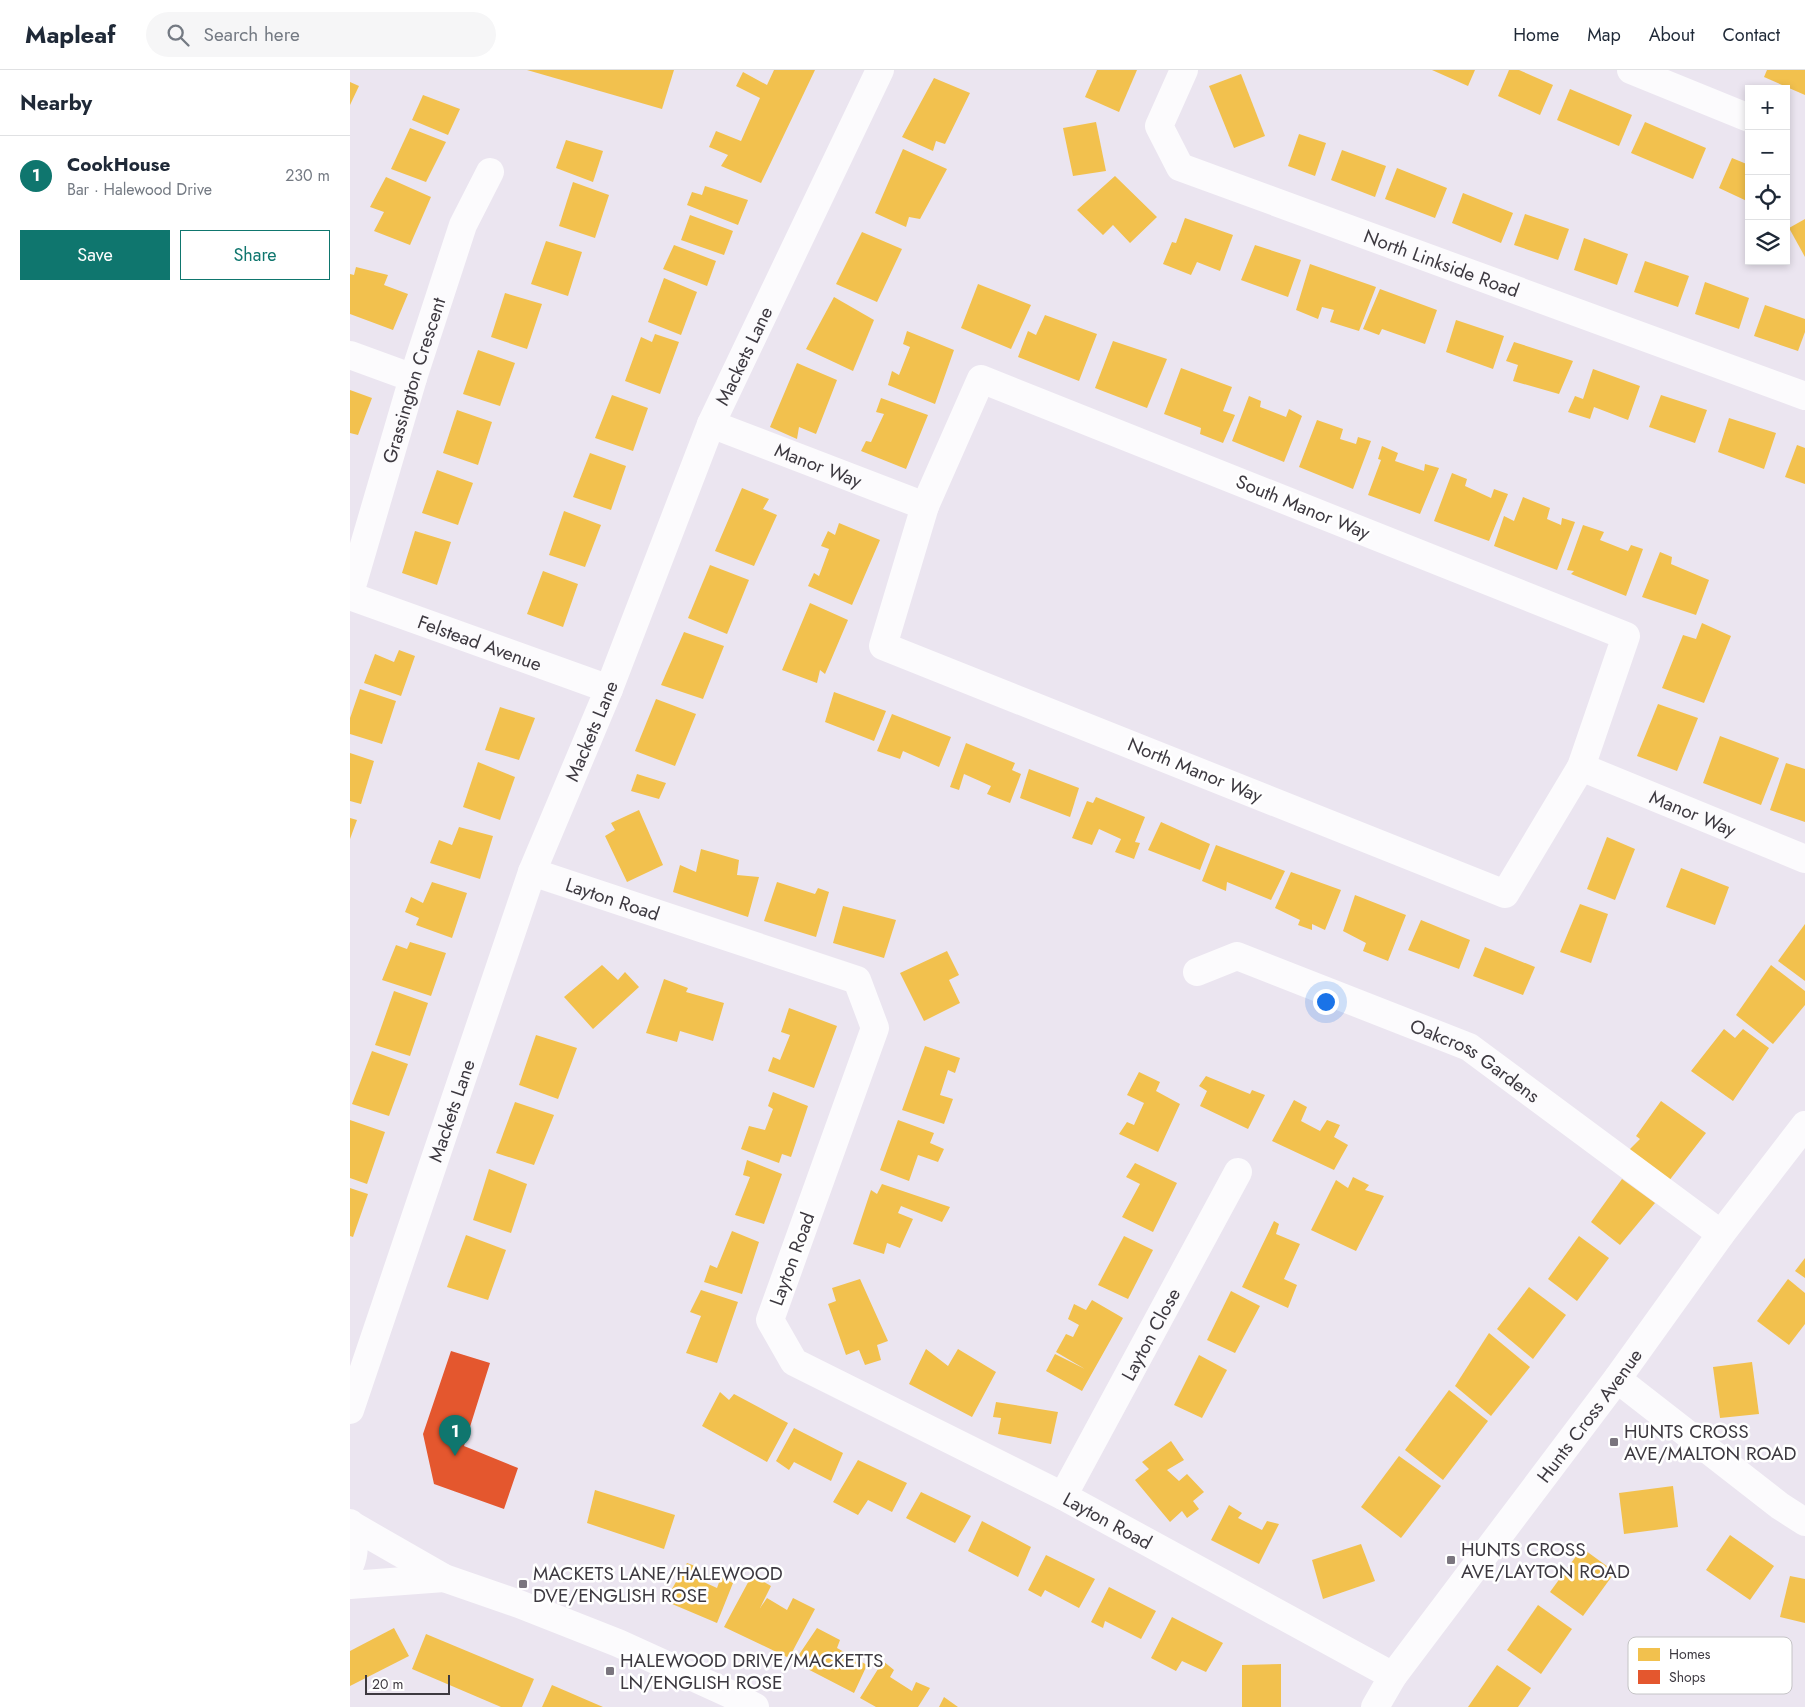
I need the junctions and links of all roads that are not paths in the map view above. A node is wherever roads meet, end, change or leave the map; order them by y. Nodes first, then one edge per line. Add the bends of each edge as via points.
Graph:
1 (880, 70) edge
2 (1184, 70) edge
3 (1630, 70) edge
4 (1745, 116) edge
5 (490, 172) dead end
6 (350, 356) edge
7 (413, 378) junction
8 (1805, 396) edge
9 (711, 424) junction
10 (925, 506) junction
11 (350, 595) edge
12 (609, 688) junction
13 (1581, 767) junction
14 (1805, 859) edge
15 (532, 872) junction
16 (1197, 972) dead end
17 (1805, 1125) edge
18 (1238, 1172) dead end
19 (1721, 1234) junction
20 (1617, 1378) junction
21 (350, 1410) edge
22 (1063, 1496) junction
23 (1805, 1522) edge
24 (350, 1524) edge
25 (350, 1565) edge
26 (444, 1578) junction
27 (350, 1585) edge
28 (1393, 1676) junction
29 (730, 1700) edge
30 (755, 1707) edge
31 (1375, 1707) edge

1 - 9 street, Mackets Lane
2 - 8 street, North Linkside Road via 1159,126 1180,167
3 - 4 street
5 - 7 street, Grassington Crescent via 463,225
6 - 7 street
7 - 11 street, Grassington Crescent
9 - 10 street, Manor Way
9 - 12 street, Mackets Lane
10 - 13 street, North Manor Way via 883,646 1505,894
10 - 13 street, South Manor Way via 981,378 1626,636
11 - 12 street, Felstead Avenue
12 - 15 street, Mackets Lane
13 - 14 street, Manor Way
15 - 21 street, Mackets Lane
15 - 22 street, Layton Road via 857,980 875,1028 770,1320 794,1362
16 - 19 street, Oakcross Gardens via 1237,956 1469,1047
17 - 19 street, Hunts Cross Avenue
18 - 22 street, Layton Close
19 - 20 street, Hunts Cross Avenue
20 - 23 street
20 - 28 street, Hunts Cross Avenue
22 - 28 street, Layton Road
24 - 25 street via 354,1541
24 - 26 street
26 - 27 street
26 - 29 street via 618,1642
28 - 31 street, Hunts Cross Avenue
29 - 30 street

